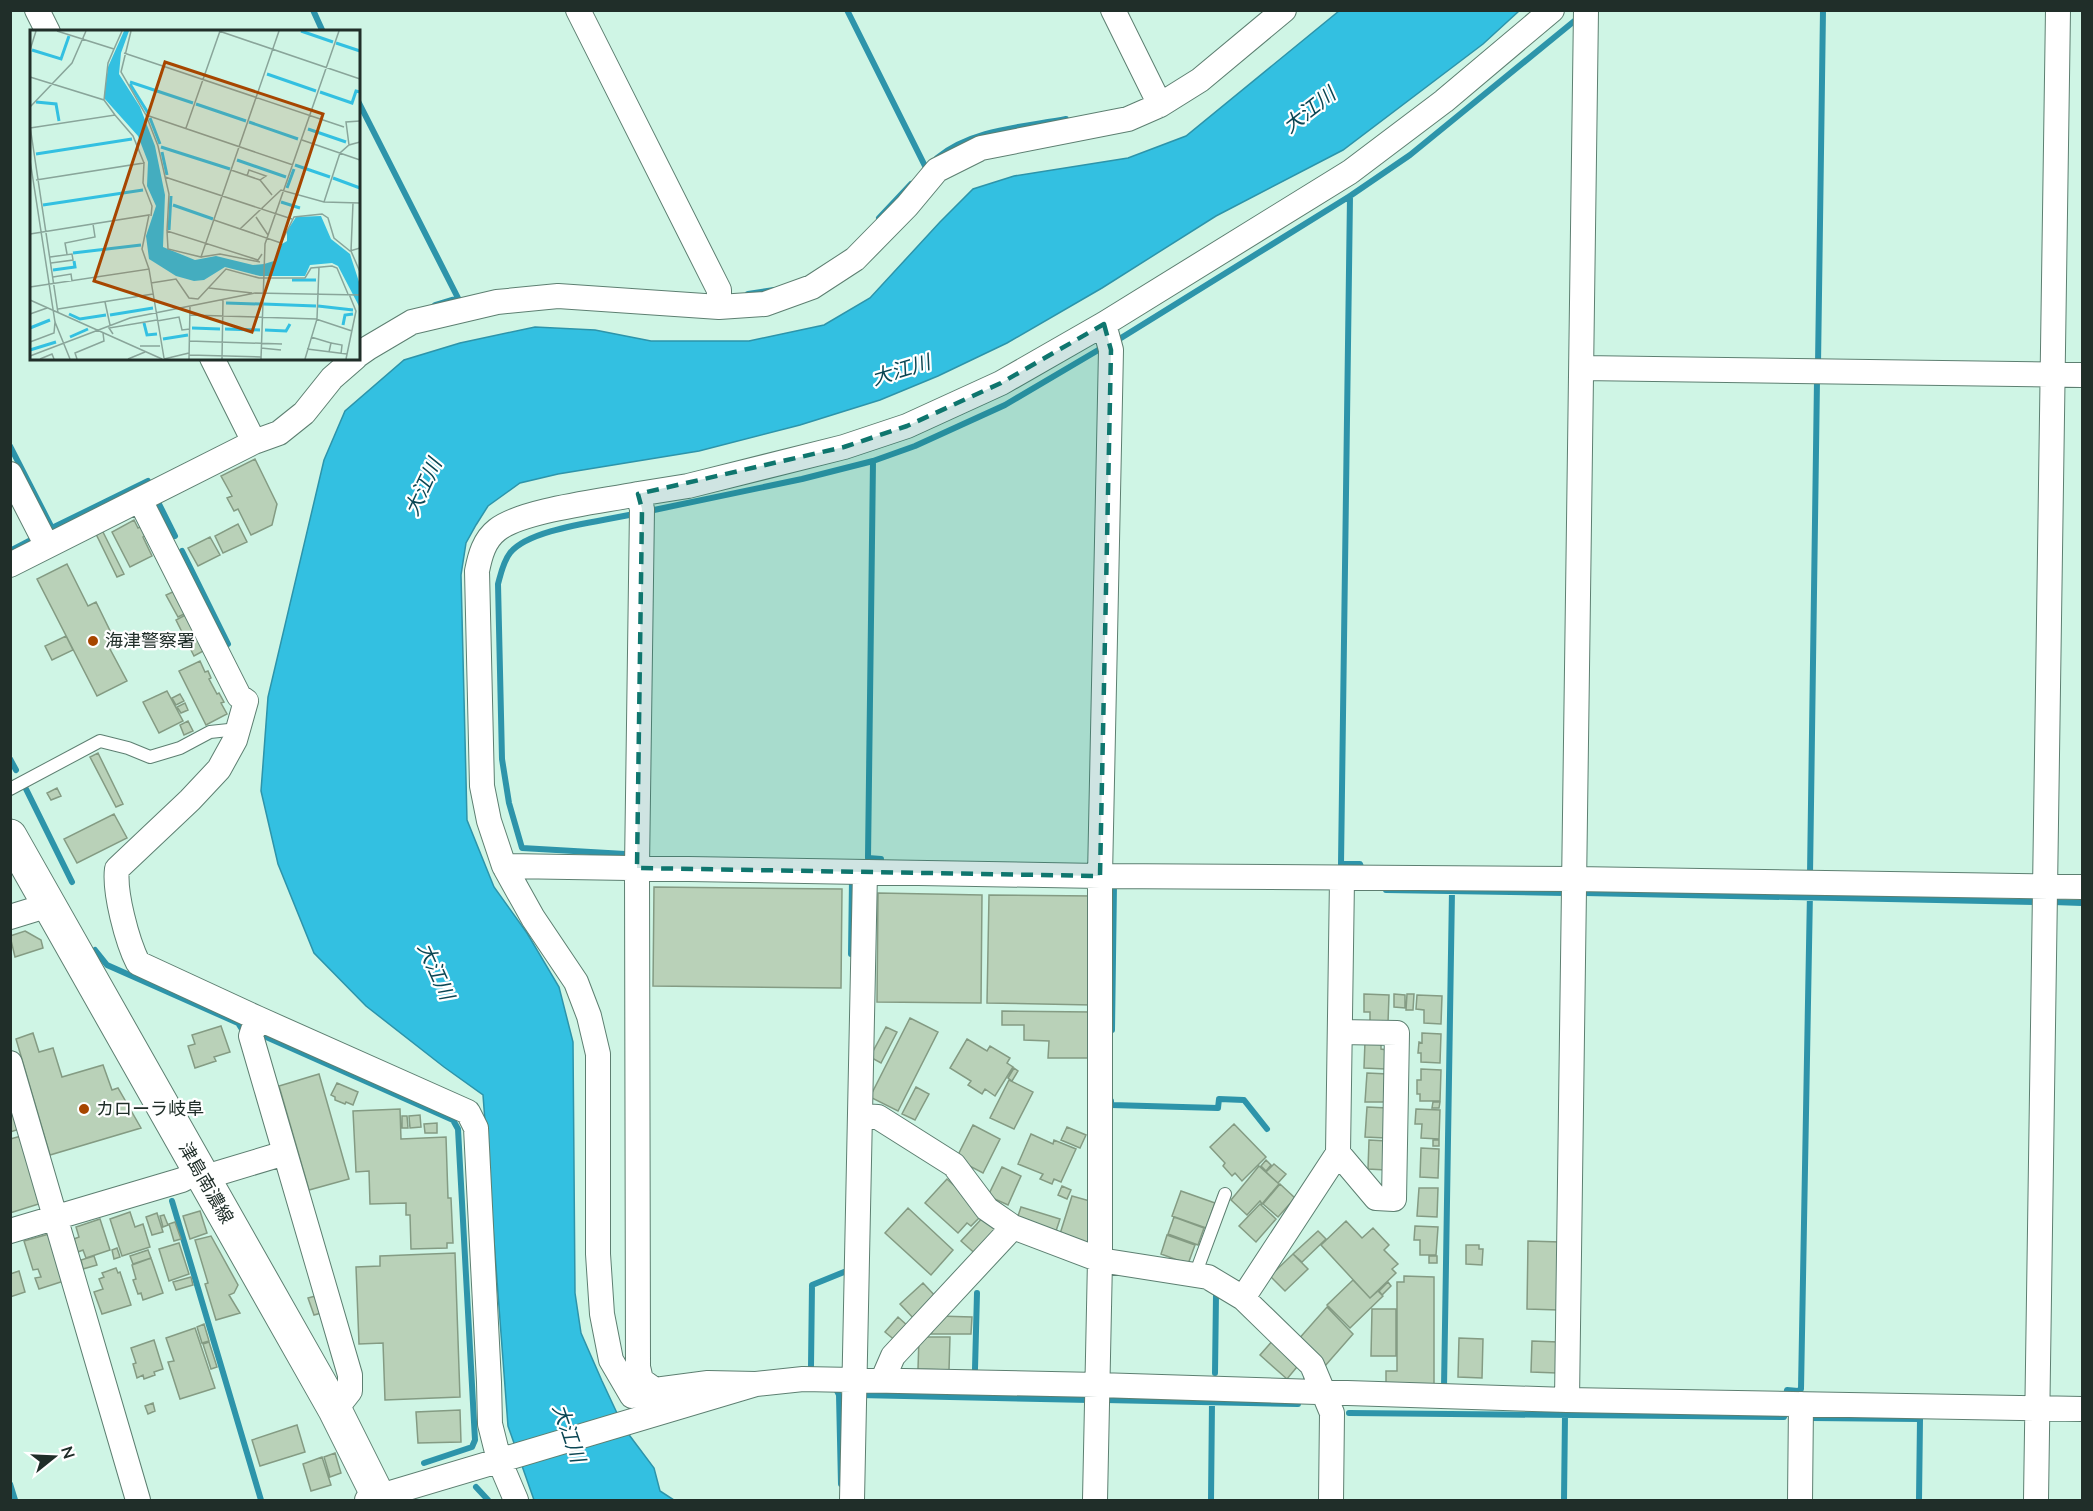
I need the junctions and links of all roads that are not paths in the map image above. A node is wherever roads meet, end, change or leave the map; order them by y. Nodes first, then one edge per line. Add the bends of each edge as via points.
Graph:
1 (37, 10) edge
2 (578, 10) edge
3 (1113, 10) edge
4 (1284, 10) edge
5 (1552, 10) edge
6 (1586, 10) edge
7 (2058, 10) edge
8 (47, 30) edge
9 (1160, 105) junction
10 (719, 307) junction
11 (1104, 324) junction
12 (360, 354) edge
13 (213, 360) edge
14 (353, 360) edge
15 (1582, 368) junction
16 (2053, 375) junction
17 (2082, 375) edge
18 (254, 442) junction
19 (10, 474) edge
20 (638, 494) junction
21 (140, 500) junction
22 (47, 546) junction
23 (10, 565) edge
24 (238, 729) junction
25 (10, 789) edge
26 (10, 836) edge
27 (504, 866) junction
28 (637, 868) junction
29 (865, 872) junction
30 (1100, 876) junction
31 (1342, 879) junction
32 (1575, 879) junction
33 (2045, 887) junction
34 (2082, 888) edge
35 (49, 905) junction
36 (10, 917) edge
37 (257, 1018) junction
38 (1340, 1032) junction
39 (10, 1063) edge
40 (861, 1116) junction
41 (285, 1153) junction
42 (1338, 1153) junction
43 (201, 1175) junction
44 (1225, 1194) dead end
45 (57, 1218) junction
46 (1013, 1227) junction
47 (10, 1231) edge
48 (1100, 1260) junction
49 (1195, 1275) junction
50 (1243, 1298) junction
51 (854, 1379) junction
52 (883, 1379) junction
53 (756, 1384) junction
54 (1098, 1385) junction
55 (655, 1390) junction
56 (1324, 1393) junction
57 (1567, 1400) junction
58 (1801, 1404) junction
59 (2038, 1408) junction
60 (2082, 1409) edge
61 (335, 1410) junction
62 (503, 1459) junction
63 (375, 1499) edge
64 (138, 1500) edge
65 (516, 1500) edge
66 (852, 1500) edge
67 (1095, 1500) edge
68 (1331, 1500) edge
69 (1800, 1500) edge
70 (2036, 1500) edge

1 - 8 street
2 - 10 street via 719,290
3 - 9 street
4 - 9 street via 1200,80
5 - 11 street via 1444,101 1350,172
6 - 15 street
7 - 16 street
9 - 10 street via 1128,119 981,148 938,170 855,259 812,287 765,304
10 - 12 street via 558,296 497,302 412,322
11 - 20 street via 1001,383 907,426 833,450 688,486
11 - 30 street via 1111,350
13 - 18 street
14 - 18 street via 332,378 304,413 279,433
15 - 16 street
15 - 32 street
16 - 17 street
16 - 33 street
18 - 21 street
19 - 22 street
20 - 27 street via 508,523 496,531 480,555 477,571 482,786
20 - 28 street via 642,509
21 - 22 street
21 - 24 street via 239,696 246,701
22 - 23 street
24 - 25 lane via 210,732 180,748 150,757 100,741
24 - 37 street via 219,769 117,869 115,882 138,963
26 - 35 main road, 津島南濃線
27 - 28 street
27 - 55 street via 576,982 589,1016 598,1054 598,1254 602,1314 611,1360 632,1396
28 - 29 street
28 - 55 street via 638,1366 640,1380
29 - 30 street
29 - 40 street
30 - 31 street
30 - 48 street
31 - 32 street
31 - 38 street
32 - 33 street
32 - 57 street
33 - 34 street
33 - 59 street
35 - 36 street
35 - 43 main road, 津島南濃線
37 - 41 street via 251,1036
37 - 62 street via 468,1112 476,1128 490,1424
38 - 42 street
38 - 42 street via 1397,1033 1394,1199 1376,1198
39 - 45 street
40 - 46 street via 878,1117 954,1165 987,1209
40 - 51 street
41 - 43 street
41 - 61 street via 350,1375 350,1391
42 - 50 street
43 - 45 street
43 - 61 main road, 津島南濃線
44 - 49 lane
45 - 47 street
45 - 64 street
46 - 48 street
46 - 52 street via 893,1356
48 - 49 street
48 - 54 street
49 - 50 street via 1208,1277
50 - 56 street via 1312,1365
51 - 52 street
51 - 53 street
51 - 66 street
52 - 54 street
53 - 55 street via 708,1383
53 - 62 street
54 - 56 street
54 - 67 street
56 - 57 street
56 - 68 street via 1332,1413
57 - 58 street
58 - 59 street
58 - 69 street
59 - 60 street
59 - 70 street
61 - 63 main road, 津島南濃線
62 - 63 street
62 - 65 street

